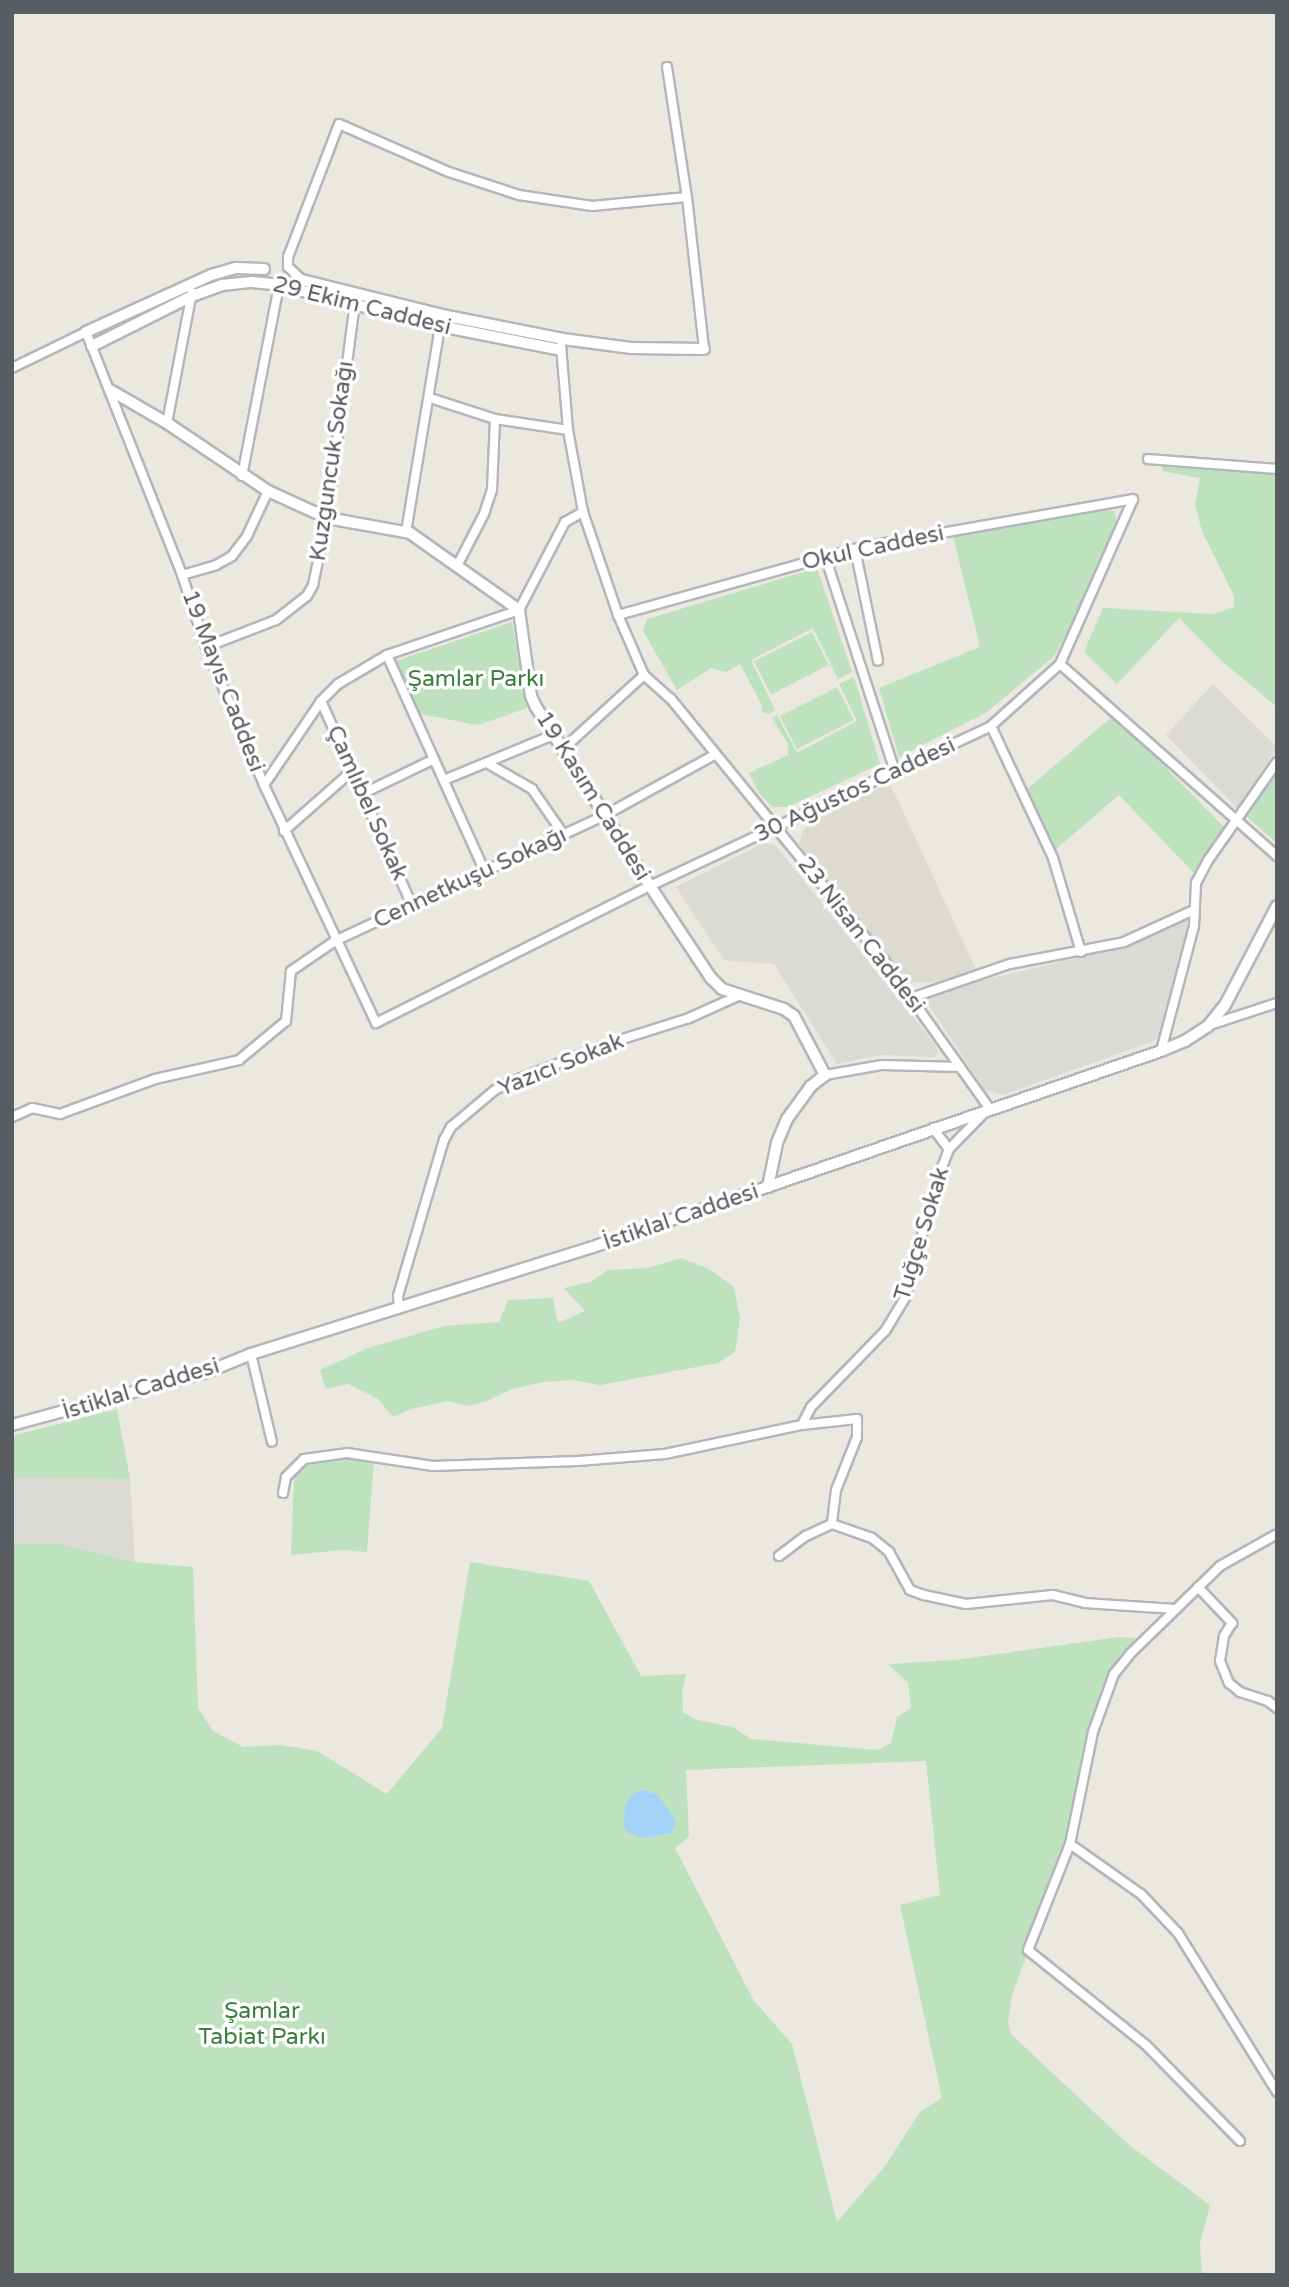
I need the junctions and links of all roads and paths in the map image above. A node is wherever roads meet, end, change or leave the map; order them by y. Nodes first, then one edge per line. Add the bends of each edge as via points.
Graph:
1 (667, 67) dead end
2 (687, 197) junction
3 (264, 269) dead end
4 (302, 280) joint
5 (193, 282) junction
6 (279, 285) junction
7 (192, 296) junction
8 (355, 300) junction
9 (441, 320) junction
10 (86, 332) junction
11 (562, 344) junction
12 (92, 346) junction
13 (704, 349) joint
14 (12, 368) edge
15 (110, 390) junction
16 (430, 398) junction
17 (495, 419) junction
18 (167, 423) junction
19 (568, 430) junction
20 (1148, 459) dead end
21 (1277, 469) edge
22 (242, 476) junction
23 (268, 491) junction
24 (583, 512) junction
25 (327, 518) junction
26 (406, 531) junction
27 (855, 549) junction
28 (825, 556) junction
29 (457, 566) junction
30 (182, 575) junction
31 (519, 610) junction
32 (618, 615) junction
33 (206, 647) junction
34 (387, 655) junction
35 (878, 661) dead end
36 (1060, 664) junction
37 (643, 675) junction
38 (321, 701) junction
39 (991, 726) junction
40 (553, 735) junction
41 (563, 750) junction
42 (716, 754) junction
43 (434, 759) junction
44 (1277, 762) edge
45 (487, 763) junction
46 (352, 771) junction
47 (895, 771) junction
48 (443, 780) junction
49 (264, 785) junction
50 (362, 794) junction
51 (607, 814) junction
52 (1237, 818) junction
53 (776, 826) junction
54 (284, 831) junction
55 (564, 835) junction
56 (1277, 856) edge
57 (485, 872) junction
58 (650, 886) junction
59 (412, 905) junction
60 (1277, 906) edge
61 (1194, 910) junction
62 (335, 941) junction
63 (1081, 952) junction
64 (738, 996) junction
65 (911, 998) junction
66 (1277, 1003) edge
67 (376, 1023) joint
68 (1208, 1026) junction
69 (1161, 1051) junction
70 (960, 1067) junction
71 (825, 1075) junction
72 (989, 1108) junction
73 (12, 1117) edge
74 (933, 1128) junction
75 (949, 1149) junction
76 (768, 1187) junction
77 (399, 1308) junction
78 (251, 1354) junction
79 (12, 1425) edge
80 (802, 1425) junction
81 (272, 1442) dead end
82 (283, 1493) dead end
83 (832, 1524) junction
84 (1277, 1534) edge
85 (779, 1556) dead end
86 (1198, 1587) junction
87 (1176, 1609) junction
88 (1277, 1707) edge
89 (1070, 1844) junction
90 (1277, 2092) edge
91 (1240, 2141) dead end

1 - 2 street
2 - 4 street via 592,206 519,195 449,172 339,124 288,257 288,267
2 - 13 street
3 - 5 street, 29 Ekim Caddesi via 236,268
4 - 8 street, 29 Ekim Caddesi
5 - 7 street
5 - 10 street, 29 Ekim Caddesi
6 - 7 street, 29 Ekim Caddesi via 239,282
6 - 8 street, 29 Ekim Caddesi
6 - 22 street
7 - 12 street, 29 Ekim Caddesi
7 - 18 street
8 - 9 street, 29 Ekim Caddesi
8 - 25 street, Kuzguncuk Sokağı
9 - 11 street, 29 Ekim Caddesi
9 - 16 street
10 - 12 street, 19 Mayıs Caddesi
10 - 14 street
11 - 13 street, 29 Ekim Caddesi
11 - 19 street, 23 Nisan Caddesi
12 - 15 street, 19 Mayıs Caddesi
15 - 18 street
15 - 30 street, 19 Mayıs Caddesi
16 - 17 street
16 - 26 street
17 - 19 street
17 - 29 street via 492,490
18 - 22 street
19 - 24 street, 23 Nisan Caddesi
20 - 21 street
22 - 23 street
23 - 25 street
23 - 30 street via 232,556
24 - 31 street via 565,522
24 - 32 street, 23 Nisan Caddesi
25 - 26 street
25 - 33 street, Kuzguncuk Sokağı via 320,560 307,596 276,620
26 - 29 street
27 - 28 street, Okul Caddesi
27 - 35 street
27 - 36 street, Okul Caddesi via 1133,499
28 - 32 street, Okul Caddesi
28 - 47 street
29 - 31 street
30 - 33 street, 19 Mayıs Caddesi
31 - 34 street
31 - 40 street, 19 Kasım Caddesi via 531,696
32 - 37 street, 23 Nisan Caddesi
33 - 49 street, 19 Mayıs Caddesi
34 - 38 street via 338,684
34 - 43 street
36 - 39 street, 30 Ağustos Caddesi
36 - 52 street
37 - 41 street
37 - 42 street, 23 Nisan Caddesi via 671,699
38 - 46 street, Çamlıbel Sokak
38 - 49 street
39 - 47 street, 30 Ağustos Caddesi
39 - 63 street via 1053,858
40 - 41 street, 19 Kasım Caddesi
40 - 45 street
41 - 51 street, 19 Kasım Caddesi
42 - 51 street, Cennetkuşu Sokağı
42 - 53 street, 23 Nisan Caddesi
43 - 48 street
43 - 50 street
44 - 52 street
45 - 48 street
45 - 55 street via 532,789
46 - 50 street, Çamlıbel Sokak
46 - 54 street
47 - 53 street, 30 Ağustos Caddesi
48 - 57 street
49 - 54 street, 19 Mayıs Caddesi
50 - 59 street, Çamlıbel Sokak
51 - 55 street, Cennetkuşu Sokağı
51 - 58 street, 19 Kasım Caddesi
52 - 56 street
52 - 61 street via 1201,872 1193,893
53 - 58 street, 30 Ağustos Caddesi
53 - 65 street, 23 Nisan Caddesi
54 - 62 street, 19 Mayıs Caddesi
55 - 57 street, Cennetkuşu Sokağı
57 - 59 street, Cennetkuşu Sokağı
58 - 64 street, 19 Kasım Caddesi via 711,978
58 - 67 street, 30 Ağustos Caddesi
59 - 62 street, Cennetkuşu Sokağı
60 - 68 street, İstiklal Caddesi via 1225,1005
61 - 63 street via 1124,942
61 - 69 street via 1194,926
62 - 67 street, 19 Mayıs Caddesi
62 - 73 street, Cennetkuşu Sokağı via 291,971 286,1021 239,1060 155,1079 60,1114 32,1108
63 - 65 street via 1010,964
64 - 71 street, 19 Kasım Caddesi via 775,1005 794,1016
64 - 77 street, Yazıcı Sokak via 511,1082 451,1127 398,1296
65 - 70 street, 23 Nisan Caddesi
66 - 68 street
68 - 69 street, İstiklal Caddesi
69 - 72 street, İstiklal Caddesi
70 - 71 street via 882,1065
70 - 72 street, 23 Nisan Caddesi
71 - 76 street via 810,1087 787,1119
72 - 74 street, İstiklal Caddesi
72 - 75 street, Tuğçe Sokak
74 - 75 street
74 - 76 street, İstiklal Caddesi
75 - 80 street, Tuğçe Sokak via 905,1298 885,1331 811,1407
76 - 77 street, İstiklal Caddesi
77 - 78 street, İstiklal Caddesi
78 - 79 street, İstiklal Caddesi via 206,1372
78 - 81 street
80 - 82 street via 665,1454 578,1461 433,1466 347,1453 299,1462 286,1476
80 - 83 street via 857,1419 856,1437 836,1490
83 - 85 street
83 - 87 street via 872,1538 889,1552 910,1590 924,1595 965,1604 1053,1595 1084,1603
84 - 86 street via 1220,1566
86 - 87 street
86 - 88 street via 1232,1623 1224,1636 1220,1661 1229,1683
87 - 89 street via 1114,1674 1093,1732
89 - 90 street via 1141,1894 1178,1933
89 - 91 street via 1028,1950 1146,2045

